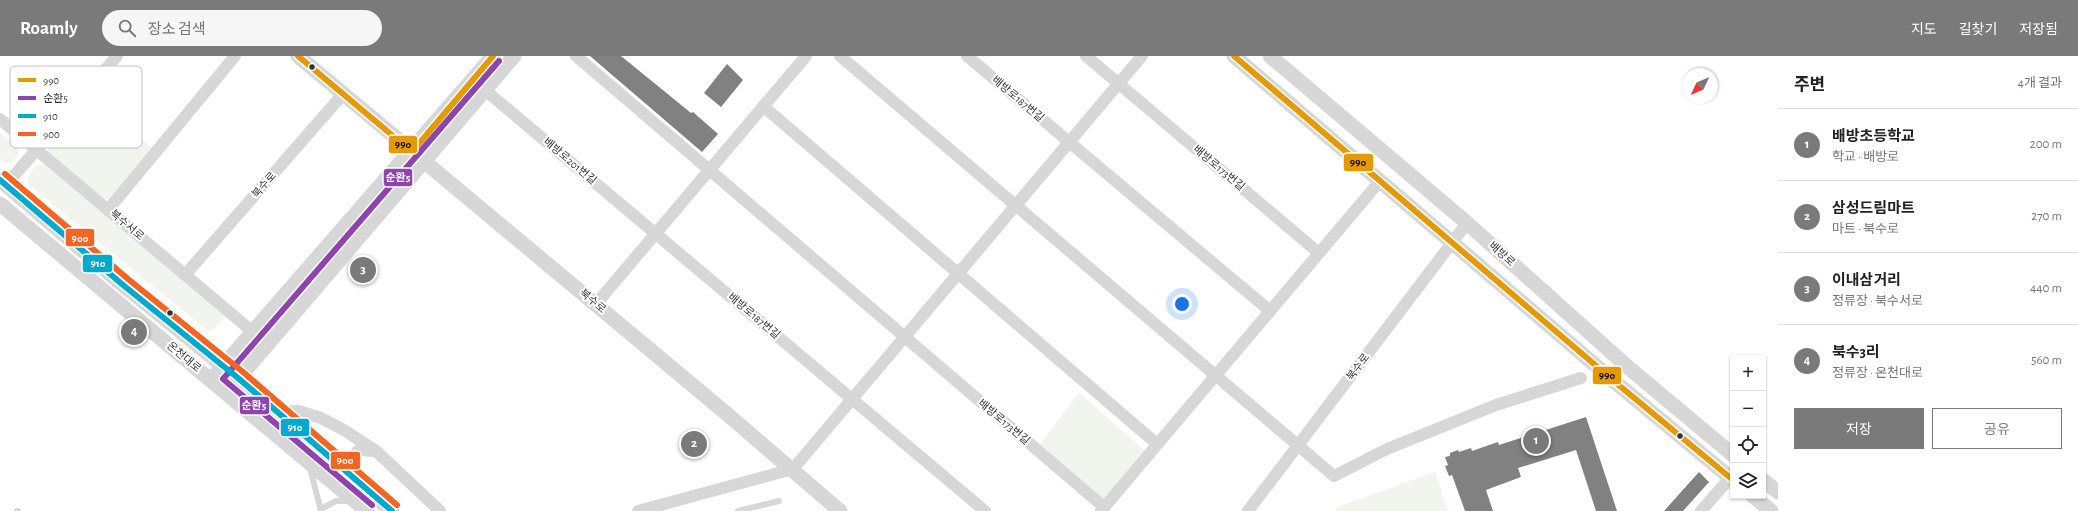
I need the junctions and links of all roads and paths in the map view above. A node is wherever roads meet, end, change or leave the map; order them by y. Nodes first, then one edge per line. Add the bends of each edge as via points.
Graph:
1 (117, 56) edge
2 (235, 56) edge
3 (298, 56) edge
4 (493, 56) edge
5 (514, 56) edge
6 (576, 56) edge
7 (806, 56) edge
8 (840, 56) edge
9 (968, 56) edge
10 (1086, 56) edge
11 (1142, 56) edge
12 (1234, 56) edge
13 (1276, 57) edge
14 (108, 66) edge
15 (1118, 83) junction
16 (485, 90) junction
17 (343, 94) junction
18 (763, 106) junction
19 (0, 119) edge
20 (10, 128) edge
21 (1069, 142) junction
22 (34, 148) edge
23 (36, 150) junction
24 (412, 152) junction
25 (424, 162) junction
26 (709, 170) junction
27 (1380, 181) junction
28 (3, 182) edge
29 (0, 204) edge
30 (1015, 205) junction
31 (108, 210) junction
32 (1468, 223) junction
33 (655, 233) junction
34 (1453, 242) junction
35 (1319, 253) junction
36 (958, 273) junction
37 (185, 275) junction
38 (596, 304) junction
39 (1270, 311) junction
40 (254, 332) junction
41 (905, 337) junction
42 (224, 367) junction
43 (1216, 376) junction
44 (238, 378) junction
45 (1581, 378) dead end
46 (211, 379) junction
47 (227, 392) junction
48 (852, 399) junction
49 (277, 412) junction
50 (1157, 444) junction
51 (1298, 446) junction
52 (376, 451) junction
53 (1730, 453) edge
54 (308, 460) junction
55 (793, 469) junction
56 (347, 472) junction
57 (1730, 477) edge
58 (1730, 481) edge
59 (1766, 482) edge
60 (1778, 492) edge
61 (1757, 499) edge
62 (355, 500) junction
63 (779, 501) dead end
64 (1103, 509) edge
65 (321, 510) edge
66 (367, 511) edge
67 (392, 511) edge
68 (440, 511) edge
69 (638, 511) edge
70 (738, 511) edge
71 (840, 511) edge
72 (985, 511) edge
73 (1248, 511) edge
74 (1700, 511) edge
75 (1771, 511) edge

1 - 14 street
2 - 31 street
3 - 17 street, 북수로
4 - 24 street
5 - 16 street
6 - 26 street
7 - 18 street
8 - 30 street
9 - 21 street, 배방로187번길
10 - 15 street
11 - 15 street
12 - 27 street, 배방로
13 - 32 street, 배방로
15 - 21 street
15 - 35 street, 배방로173번길
16 - 25 street
16 - 33 street, 배방로201번길
17 - 24 street, 북수로
17 - 37 street, 북수로
18 - 26 street
18 - 36 street
19 - 20 street, 북수서로
21 - 30 street
21 - 39 street
22 - 23 street, 북수서로
23 - 28 street
23 - 31 street, 북수서로
24 - 25 street, 북수로
24 - 40 street
25 - 38 street, 북수로
25 - 44 street
26 - 33 street
26 - 41 street
27 - 34 street, 배방로
27 - 35 street, 배방로173번길
28 - 42 street, 온천대로
29 - 46 street, 온천대로
30 - 36 street
30 - 43 street
31 - 37 street, 북수서로
32 - 34 street, 북수로
32 - 53 street, 배방로 via 1628,368
33 - 38 street
33 - 48 street, 배방로187번길
34 - 51 street, 북수로
34 - 57 street, 배방로
35 - 39 street, 배방로173번길
36 - 41 street
36 - 50 street
37 - 40 street, 북수서로
38 - 55 street, 북수로
39 - 43 street, 배방로173번길
40 - 42 street
41 - 48 street
41 - 64 street, 배방로173번길
42 - 44 street, 온천대로
42 - 46 street
43 - 50 street, 배방로173번길
43 - 51 street
44 - 47 street
44 - 49 street, 온천대로
45 - 51 street via 1496,405 1387,449 1334,476
46 - 47 street, 온천대로
47 - 54 street, 온천대로
48 - 55 street
48 - 72 street
49 - 52 street via 299,411 321,418
49 - 56 street, 온천대로
50 - 64 street, 배방로173번길
51 - 73 street, 북수로
52 - 56 street via 359,450 351,458
52 - 68 street
54 - 62 street, 온천대로
54 - 65 lane
55 - 69 street
55 - 71 street, 북수로
56 - 67 street, 온천대로
58 - 74 street
59 - 60 street
61 - 75 street
62 - 65 lane via 336,501
62 - 66 street, 온천대로
63 - 70 lane

